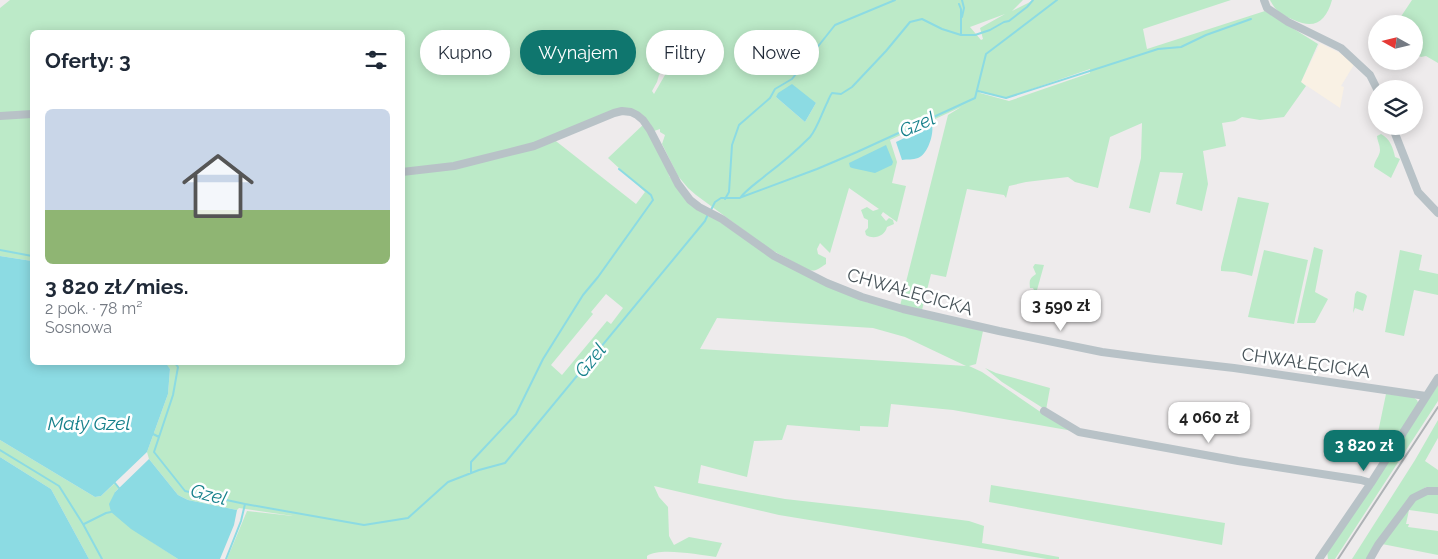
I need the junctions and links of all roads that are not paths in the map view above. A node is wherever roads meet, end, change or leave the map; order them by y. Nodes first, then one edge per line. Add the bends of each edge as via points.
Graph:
1 (1264, 0) edge
2 (1372, 80) edge
3 (30, 114) edge
4 (0, 116) edge
5 (1396, 135) edge
6 (405, 172) edge
7 (1438, 213) edge
8 (1438, 378) edge
9 (1426, 396) junction
10 (1044, 411) dead end
11 (1370, 483) junction
12 (1438, 491) edge
13 (1319, 559) edge
14 (1370, 559) edge

1 - 2 street via 1267,8 1288,22 1341,48
3 - 4 street
5 - 7 street via 1418,192
6 - 9 street, CHWAŁĘCICKA via 454,166 534,146 614,113 627,111 643,120 690,200 774,256 844,290 903,309 1102,352
8 - 9 street
9 - 11 street
10 - 11 street via 1079,432
11 - 13 street
12 - 14 street via 1427,491 1413,498

